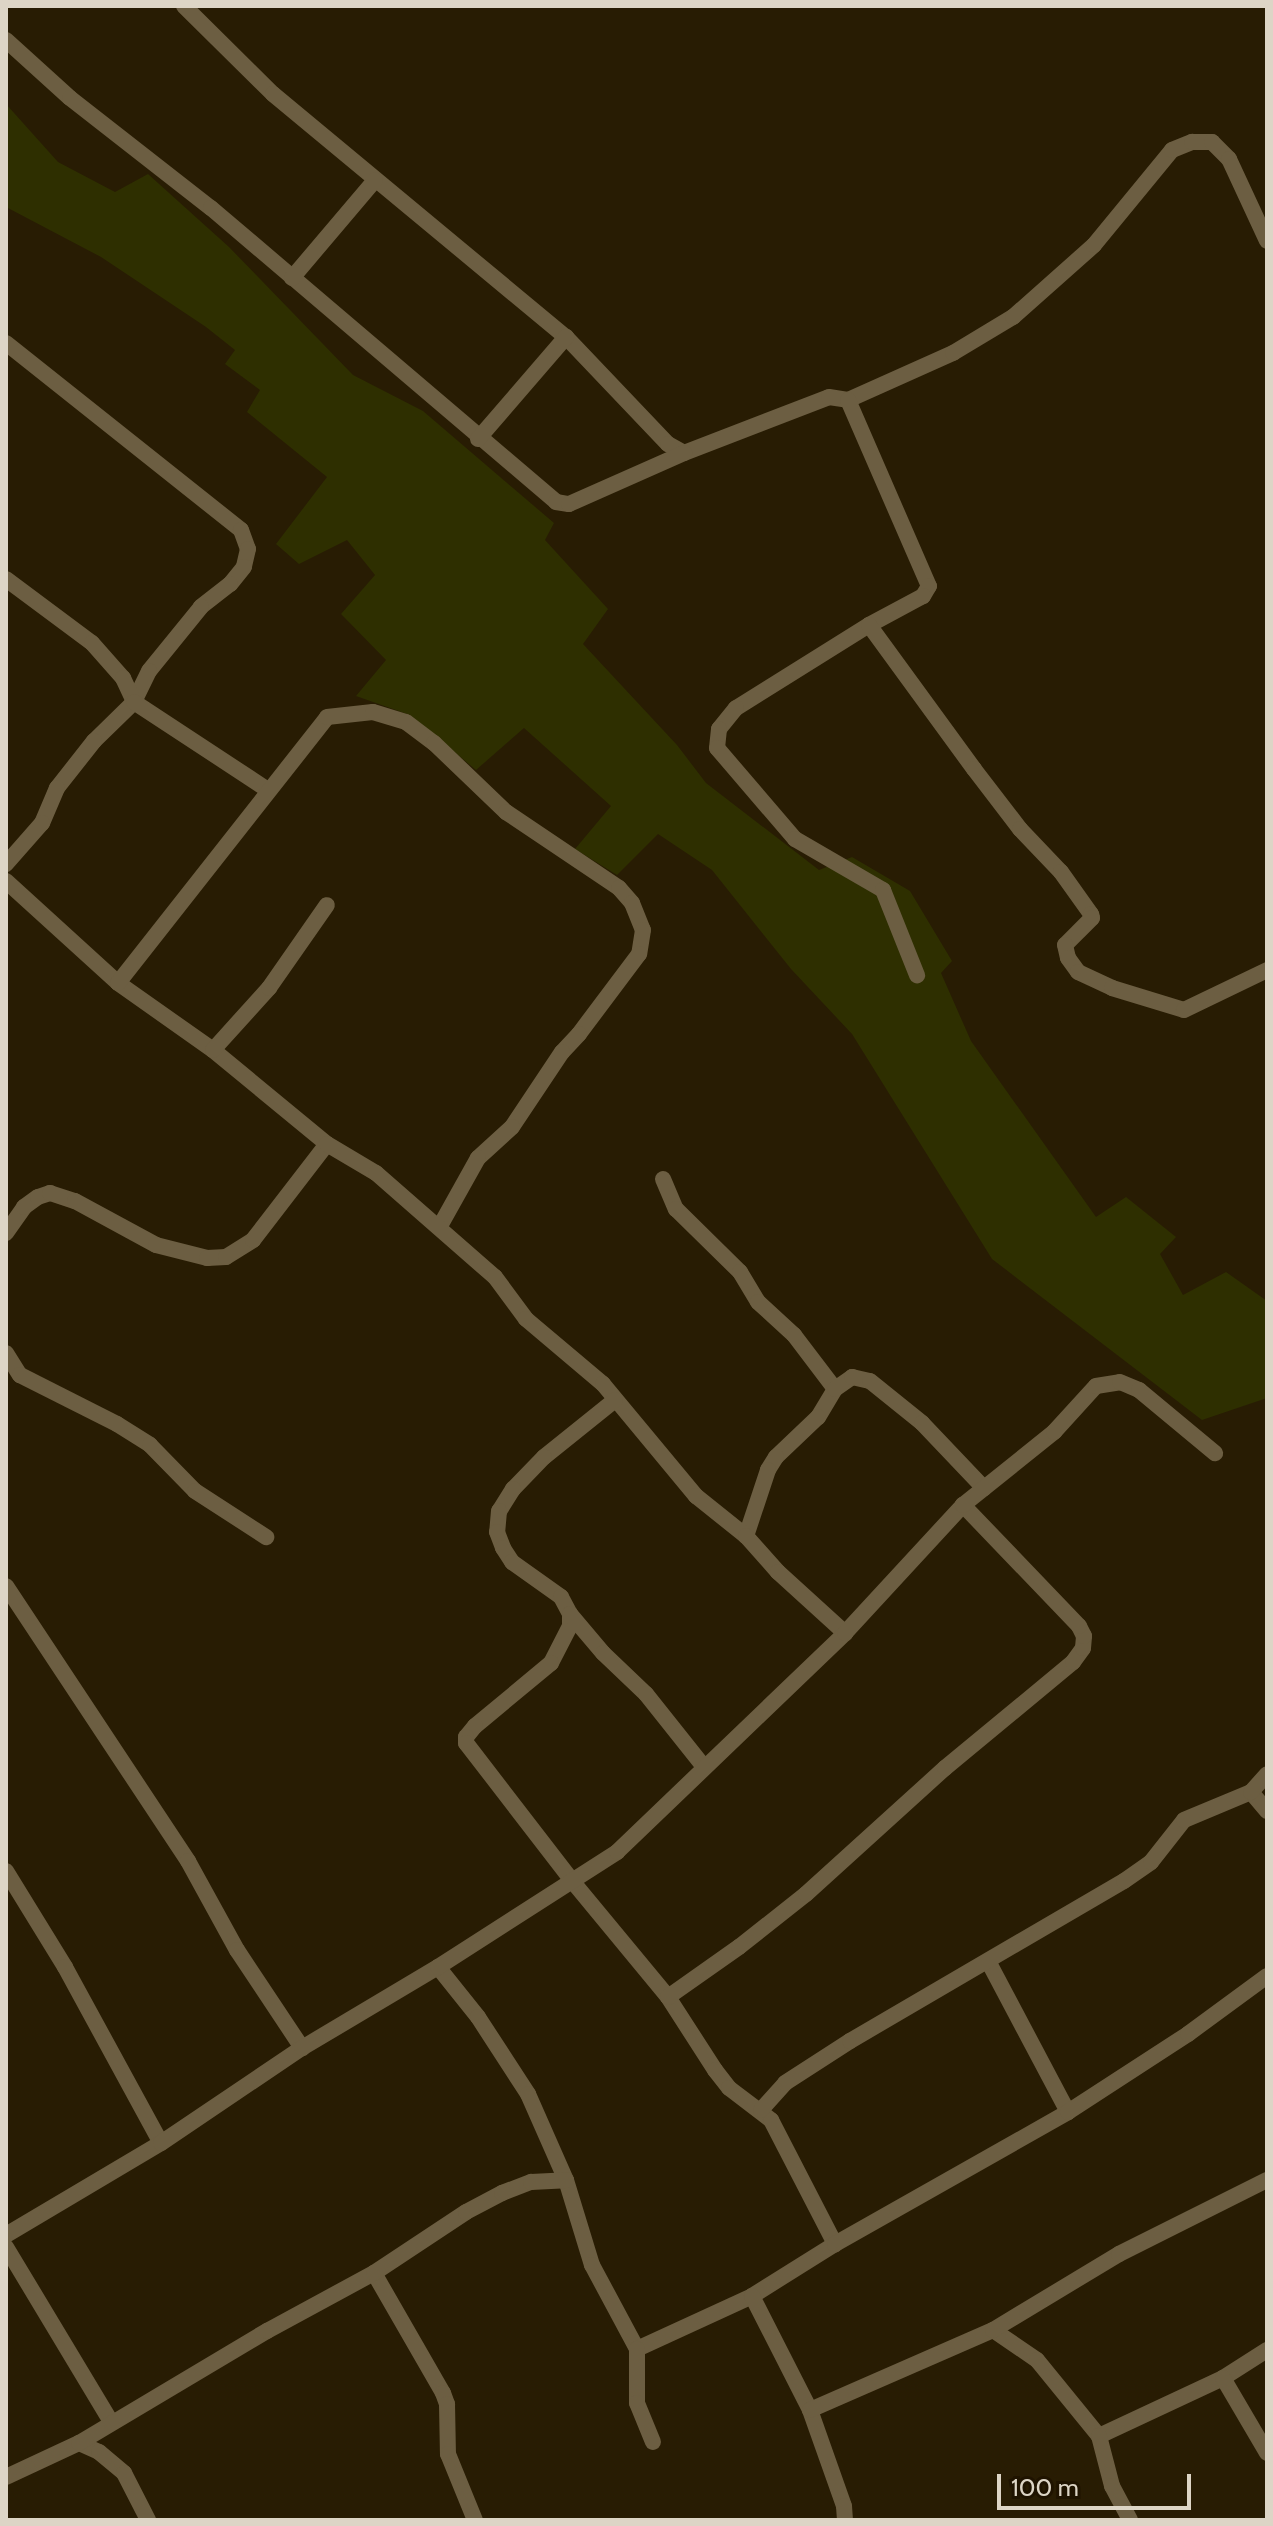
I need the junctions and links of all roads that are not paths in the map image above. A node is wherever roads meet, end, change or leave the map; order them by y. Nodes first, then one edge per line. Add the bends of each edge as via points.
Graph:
1 (184, 6) edge
2 (6, 40) edge
3 (375, 180) junction
4 (1267, 241) edge
5 (292, 278) junction
6 (566, 337) junction
7 (6, 343) edge
8 (848, 400) junction
9 (478, 439) junction
10 (684, 453) junction
11 (6, 579) edge
12 (869, 625) junction
13 (134, 702) junction
14 (268, 790) junction
15 (6, 864) edge
16 (6, 881) edge
17 (327, 905) dead end
18 (1267, 970) edge
19 (917, 975) dead end
20 (118, 983) junction
21 (213, 1050) junction
22 (327, 1144) junction
23 (663, 1179) dead end
24 (440, 1226) junction
25 (6, 1233) edge
26 (6, 1353) edge
27 (835, 1389) junction
28 (615, 1400) junction
29 (1215, 1453) dead end
30 (984, 1488) junction
31 (963, 1505) junction
32 (746, 1536) junction
33 (266, 1537) dead end
34 (9, 1594) edge
35 (570, 1614) junction
36 (845, 1633) junction
37 (704, 1767) junction
38 (1267, 1774) edge
39 (1251, 1792) junction
40 (1267, 1811) edge
41 (6, 1871) edge
42 (573, 1882) junction
43 (988, 1961) junction
44 (438, 1967) junction
45 (1267, 1976) edge
46 (668, 1997) junction
47 (302, 2048) junction
48 (761, 2110) junction
49 (1068, 2112) junction
50 (161, 2143) junction
51 (566, 2180) junction
52 (1267, 2180) edge
53 (6, 2235) edge
54 (835, 2244) junction
55 (6, 2247) edge
56 (374, 2273) junction
57 (752, 2296) junction
58 (993, 2330) junction
59 (637, 2349) junction
60 (1267, 2350) edge
61 (1223, 2378) junction
62 (810, 2410) junction
63 (111, 2422) junction
64 (1099, 2436) junction
65 (653, 2442) dead end
66 (79, 2443) junction
67 (1267, 2453) edge
68 (6, 2477) edge
69 (148, 2520) edge
70 (475, 2520) edge
71 (845, 2520) edge
72 (1130, 2520) edge

1 - 3 street via 273,94
2 - 5 street
3 - 5 street
3 - 6 street
4 - 8 street via 1229,159 1212,142 1192,142 1172,150 1094,245 1013,317 953,353
5 - 9 street
6 - 9 street
6 - 10 street via 668,444
7 - 13 street via 241,530 248,549 244,567 201,607 149,671
8 - 10 street via 829,397
8 - 12 street via 929,586 923,596
9 - 10 street via 556,502 569,504
11 - 13 street via 92,643 123,678
12 - 18 street via 1020,829 1091,914 1065,945 1078,972 1184,1010
12 - 19 street via 736,708 719,729 717,748 795,839 883,890
13 - 14 street
13 - 15 street via 94,741 57,788 42,823
14 - 20 street
14 - 24 street via 327,717 373,712 406,722 506,812 619,888 643,930 639,954 562,1052 512,1127 478,1158
16 - 20 street
17 - 21 street via 269,988
20 - 21 street
21 - 22 street
22 - 24 street via 376,1173
22 - 25 street via 253,1240 226,1257 207,1258 156,1245 50,1193 24,1207
23 - 27 street via 676,1209 740,1272 758,1302 794,1335
24 - 28 street via 495,1277 526,1319 582,1364
26 - 33 street via 20,1375 150,1445 195,1491
27 - 30 street via 852,1377 870,1381 938,1438
27 - 32 street via 818,1417 768,1470
28 - 32 street via 696,1496
28 - 35 street via 544,1457 499,1511 497,1532 512,1562 561,1597
29 - 30 street via 1139,1390 1109,1381 1087,1393 1054,1432
30 - 31 street
31 - 36 street
31 - 46 street via 1079,1626 1083,1648 806,1894
32 - 36 street
34 - 47 street via 188,1861 237,1950
35 - 37 street via 646,1694
35 - 42 street via 570,1626 551,1663 466,1737 469,1750
36 - 37 street
37 - 42 street via 617,1852
38 - 39 street
39 - 40 street
39 - 43 street via 1184,1820 1151,1862
41 - 50 street
42 - 44 street
42 - 46 street
43 - 48 street via 785,2083
43 - 49 street
44 - 47 street
44 - 51 street via 528,2094
45 - 49 street
46 - 48 street via 729,2088
47 - 50 street
48 - 54 street via 782,2137
49 - 54 street
50 - 53 street
51 - 56 street via 531,2182 502,2193
51 - 59 street via 592,2265
52 - 58 street via 1119,2254
54 - 57 street
55 - 63 street
56 - 63 street
56 - 70 street via 443,2393 448,2454
57 - 59 street
57 - 62 street
58 - 62 street
58 - 64 street via 1037,2360
59 - 65 street via 637,2403
60 - 61 street
61 - 64 street
61 - 67 street
62 - 71 street
63 - 66 street
64 - 72 street via 1112,2486
66 - 68 street
66 - 69 street via 124,2473

